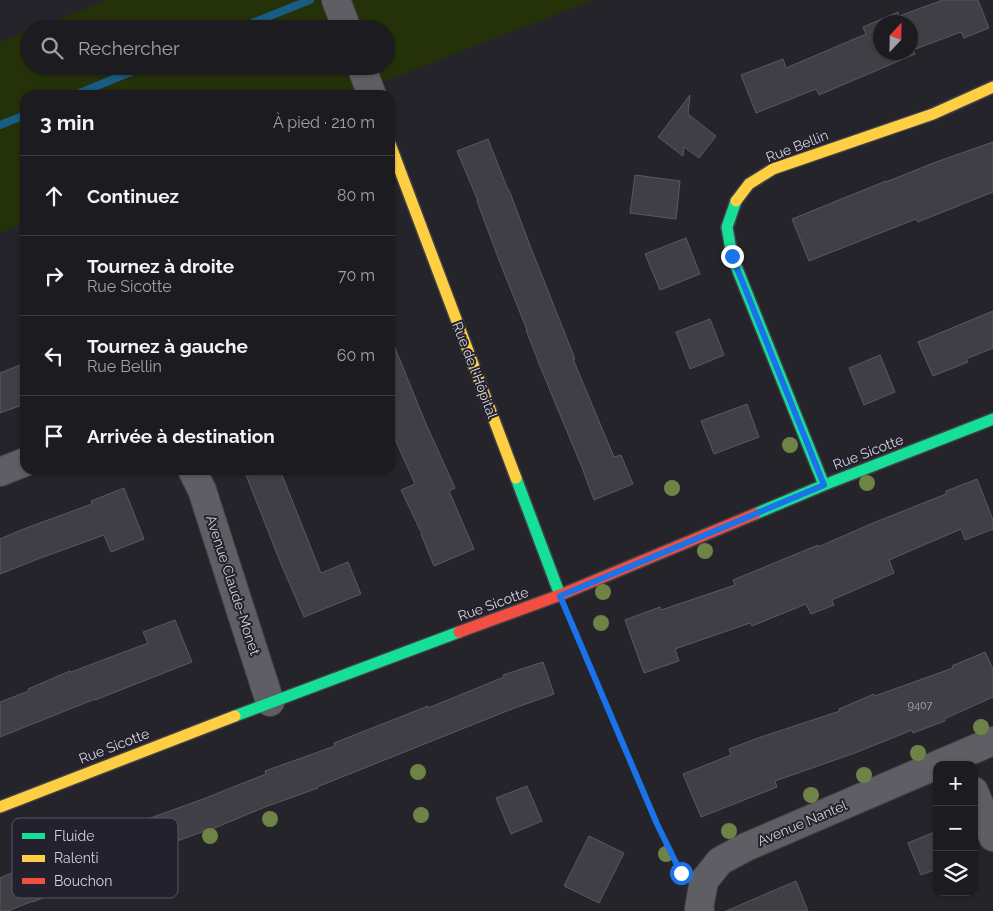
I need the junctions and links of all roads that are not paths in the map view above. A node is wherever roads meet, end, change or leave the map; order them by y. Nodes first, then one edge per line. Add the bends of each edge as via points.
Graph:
1 (336, 0) edge
2 (344, 20) edge
3 (364, 75) edge
4 (993, 87) edge
5 (370, 90) edge
6 (395, 157) edge
7 (993, 419) edge
8 (20, 464) edge
9 (0, 472) edge
10 (194, 475) edge
11 (824, 485) junction
12 (560, 596) junction
13 (270, 702) junction
14 (993, 741) edge
15 (951, 761) edge
16 (933, 769) edge
17 (978, 801) edge
18 (0, 807) edge
19 (993, 837) edge
20 (700, 911) edge

1 - 2 street
3 - 5 street
4 - 11 street, Rue Bellin via 933,114 773,169 749,184 735,203 727,227 732,256
6 - 12 street, Rue de l'Hôpital
7 - 11 street, Rue Sicotte
8 - 9 street
10 - 13 street, Avenue Claude-Monet
11 - 12 street, Rue Sicotte
12 - 13 street, Rue Sicotte
13 - 18 street, Rue Sicotte
14 - 15 street, Avenue Nantel
16 - 20 street, Avenue Nantel via 746,847 720,861 704,881
17 - 19 street

